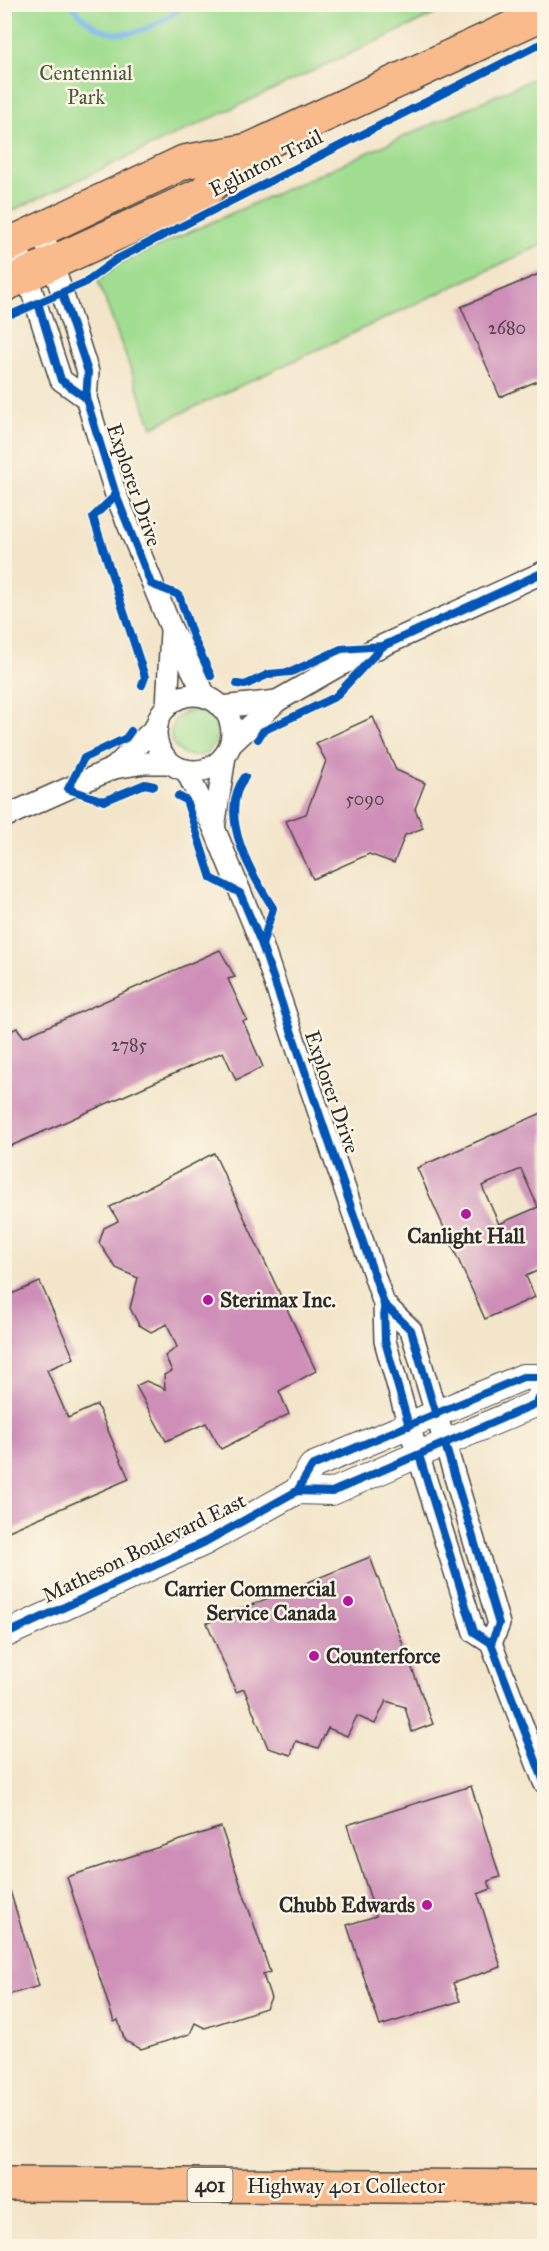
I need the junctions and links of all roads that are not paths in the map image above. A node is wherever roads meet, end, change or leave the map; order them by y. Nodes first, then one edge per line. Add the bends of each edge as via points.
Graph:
1 (544, 13) edge
2 (249, 150) junction
3 (21, 240) edge
4 (28, 275) edge
5 (544, 572) edge
6 (171, 628) junction
7 (277, 701) junction
8 (214, 702) junction
9 (167, 707) junction
10 (157, 726) junction
11 (228, 750) junction
12 (178, 767) junction
13 (114, 768) junction
14 (4, 817) edge
15 (214, 828) junction
16 (384, 1304) junction
17 (544, 1377) edge
18 (544, 1392) edge
19 (436, 1415) junction
20 (409, 1426) junction
21 (445, 1444) junction
22 (419, 1455) junction
23 (297, 1491) junction
24 (4, 1635) edge
25 (491, 1642) junction
26 (544, 1782) edge
27 (4, 2184) edge
28 (544, 2187) edge

1 - 2 main road
2 - 3 main road via 184,162
2 - 4 main road via 202,194
3 - 4 street, Explorer Drive
3 - 4 street, Explorer Drive
4 - 6 street, Explorer Drive via 61,380 86,398 116,495
5 - 7 street via 339,666
6 - 8 street, Explorer Drive
6 - 9 street, Explorer Drive
7 - 8 street
7 - 11 street
8 - 9 street via 183,697
8 - 11 street via 231,725
9 - 10 street
10 - 12 street via 159,746
10 - 13 street
11 - 12 street via 209,768
11 - 15 street, Explorer Drive
12 - 13 street via 145,763
12 - 15 street, Explorer Drive
13 - 14 street
15 - 16 street, Explorer Drive via 285,1010
16 - 19 street, Explorer Drive via 411,1330
16 - 20 street, Explorer Drive via 385,1341
17 - 19 street, Matheson Boulevard East via 523,1377
18 - 21 street via 535,1404
19 - 20 street, Matheson Boulevard East
19 - 21 street, Explorer Drive
20 - 22 street, Explorer Drive
20 - 23 street, Matheson Boulevard East via 312,1466
21 - 22 street
21 - 25 street, Explorer Drive via 499,1624
22 - 23 street via 332,1492
22 - 25 street, Explorer Drive via 474,1632
23 - 24 street, Matheson Boulevard East via 205,1542
25 - 26 street, Explorer Drive
27 - 28 main road, Highway 401 Collector / 401

